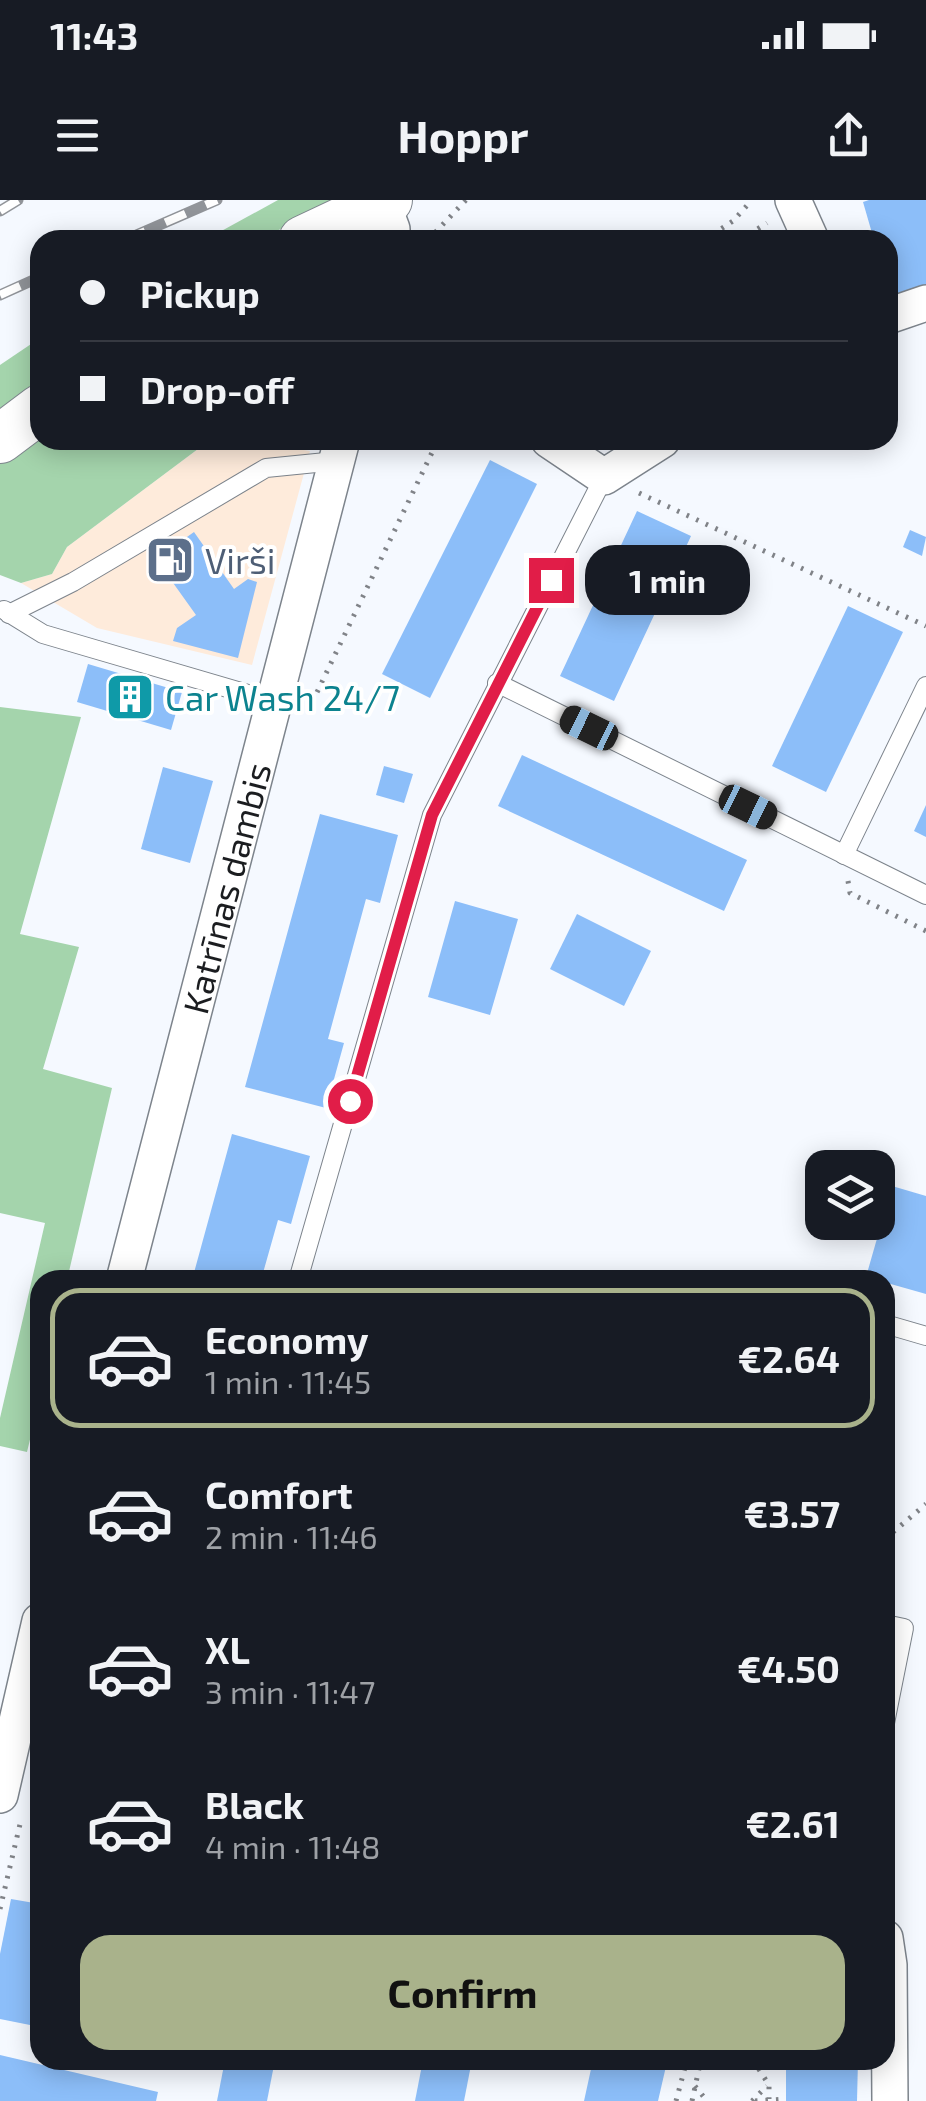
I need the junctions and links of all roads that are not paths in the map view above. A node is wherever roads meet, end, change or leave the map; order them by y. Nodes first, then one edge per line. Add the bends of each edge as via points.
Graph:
1 (782, 210) edge
2 (387, 214) edge
3 (335, 230) edge
4 (801, 230) edge
5 (926, 303) edge
6 (898, 313) edge
7 (30, 417) edge
8 (0, 439) edge
9 (339, 450) edge
10 (564, 450) edge
11 (646, 450) edge
12 (604, 477) junction
13 (4, 610) edge
14 (497, 683) junction
15 (926, 686) edge
16 (272, 701) junction
17 (844, 854) junction
18 (926, 895) edge
19 (127, 1270) edge
20 (301, 1270) edge
21 (895, 1327) edge
22 (926, 1336) edge
23 (895, 1626) edge
24 (30, 1665) edge
25 (895, 1673) edge
26 (0, 1793) edge
27 (890, 2070) edge
28 (890, 2101) edge

1 - 4 street
2 - 3 street
5 - 6 street
7 - 8 street
9 - 13 lane via 266,468 73,582
9 - 16 street, Katrīnas dambis
10 - 12 street
11 - 12 street
12 - 14 lane
13 - 16 lane via 43,634
14 - 17 lane
14 - 20 lane via 432,815
15 - 17 lane
16 - 19 street, Katrīnas dambis
17 - 18 lane
21 - 22 lane
23 - 25 lane via 904,1628
24 - 26 street
27 - 28 street

